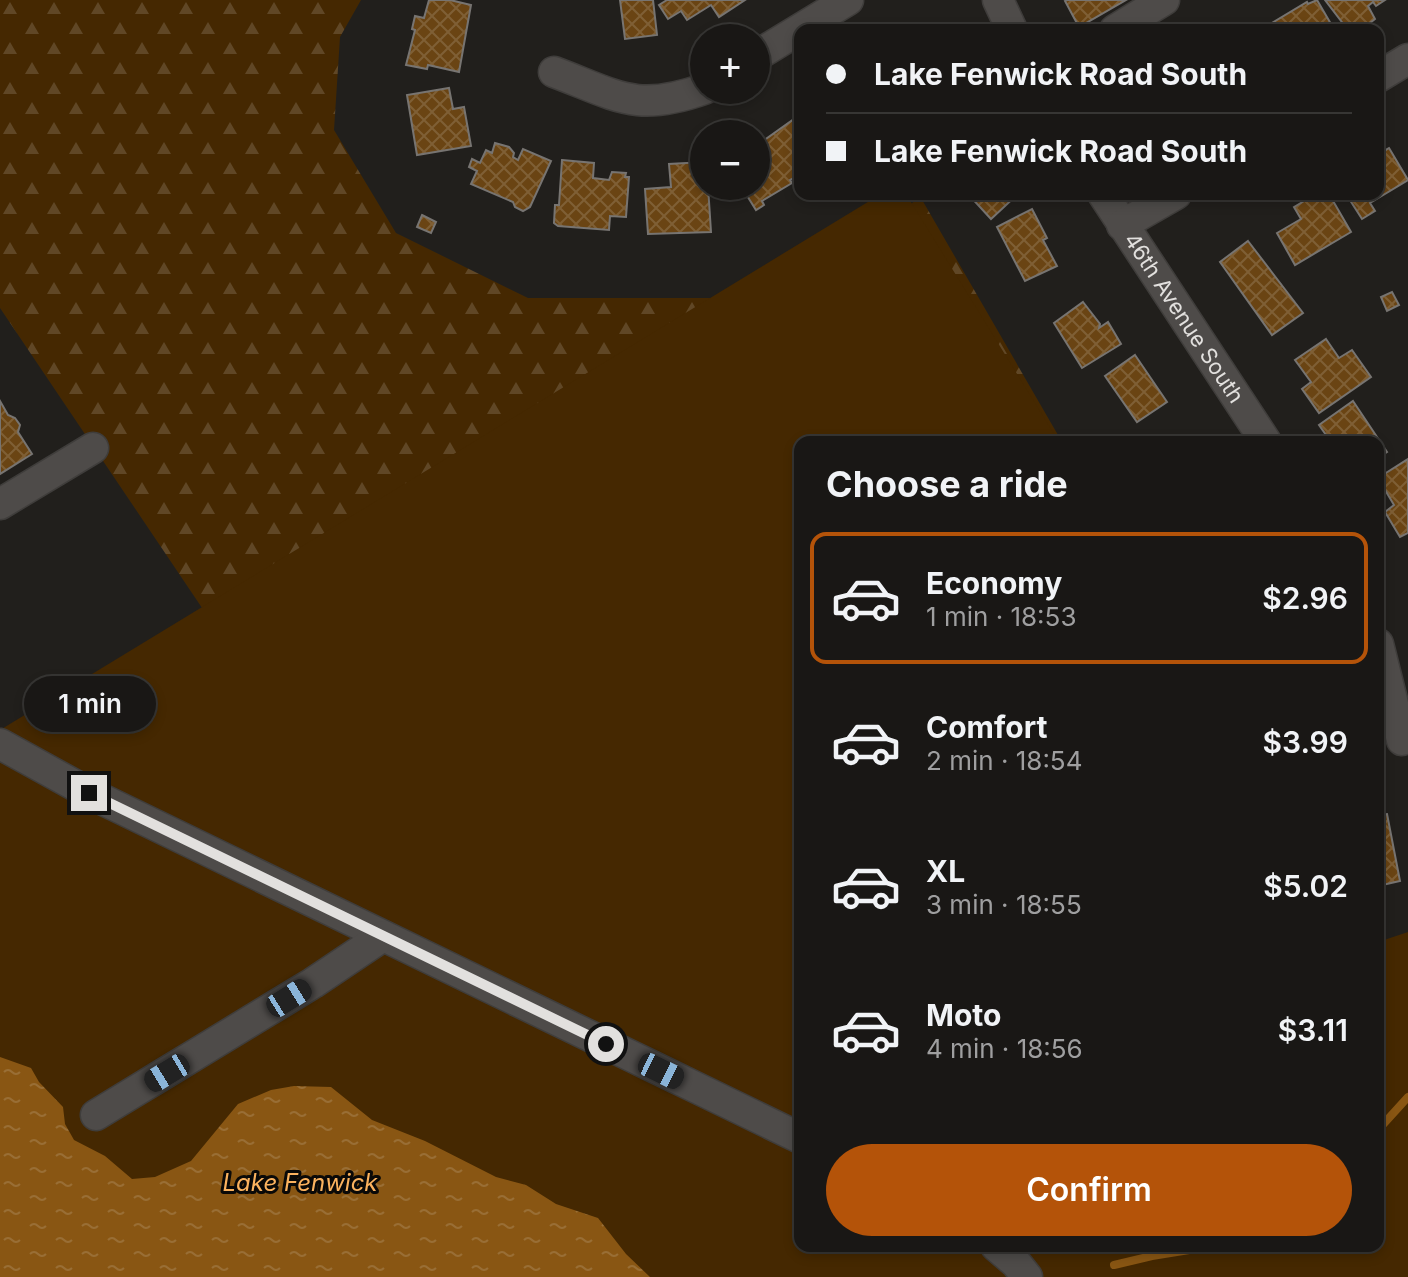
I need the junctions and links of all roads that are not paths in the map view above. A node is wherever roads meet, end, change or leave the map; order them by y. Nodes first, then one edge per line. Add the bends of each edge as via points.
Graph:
1 (848, 0) edge
2 (998, 0) edge
3 (1164, 0) edge
4 (809, 24) edge
5 (1009, 24) edge
6 (1125, 24) edge
7 (794, 33) edge
8 (770, 47) edge
9 (1408, 59) edge
10 (554, 72) dead end
11 (1384, 73) edge
12 (690, 94) edge
13 (1107, 200) edge
14 (1166, 200) edge
15 (1122, 225) junction
16 (1262, 436) edge
17 (93, 448) dead end
18 (0, 504) edge
19 (1384, 677) edge
20 (1396, 742) edge
21 (0, 744) edge
22 (383, 936) junction
23 (96, 1115) dead end
24 (794, 1135) edge
25 (1002, 1252) edge
26 (1027, 1277) edge

1 - 4 street
2 - 5 street
3 - 6 street
7 - 8 street
9 - 11 street
10 - 12 street via 627,100 653,103
13 - 15 street, 46th Avenue South
14 - 15 street
15 - 16 street, 46th Avenue South
17 - 18 street
19 - 20 street
21 - 22 street
22 - 23 street
22 - 24 street
25 - 26 street

